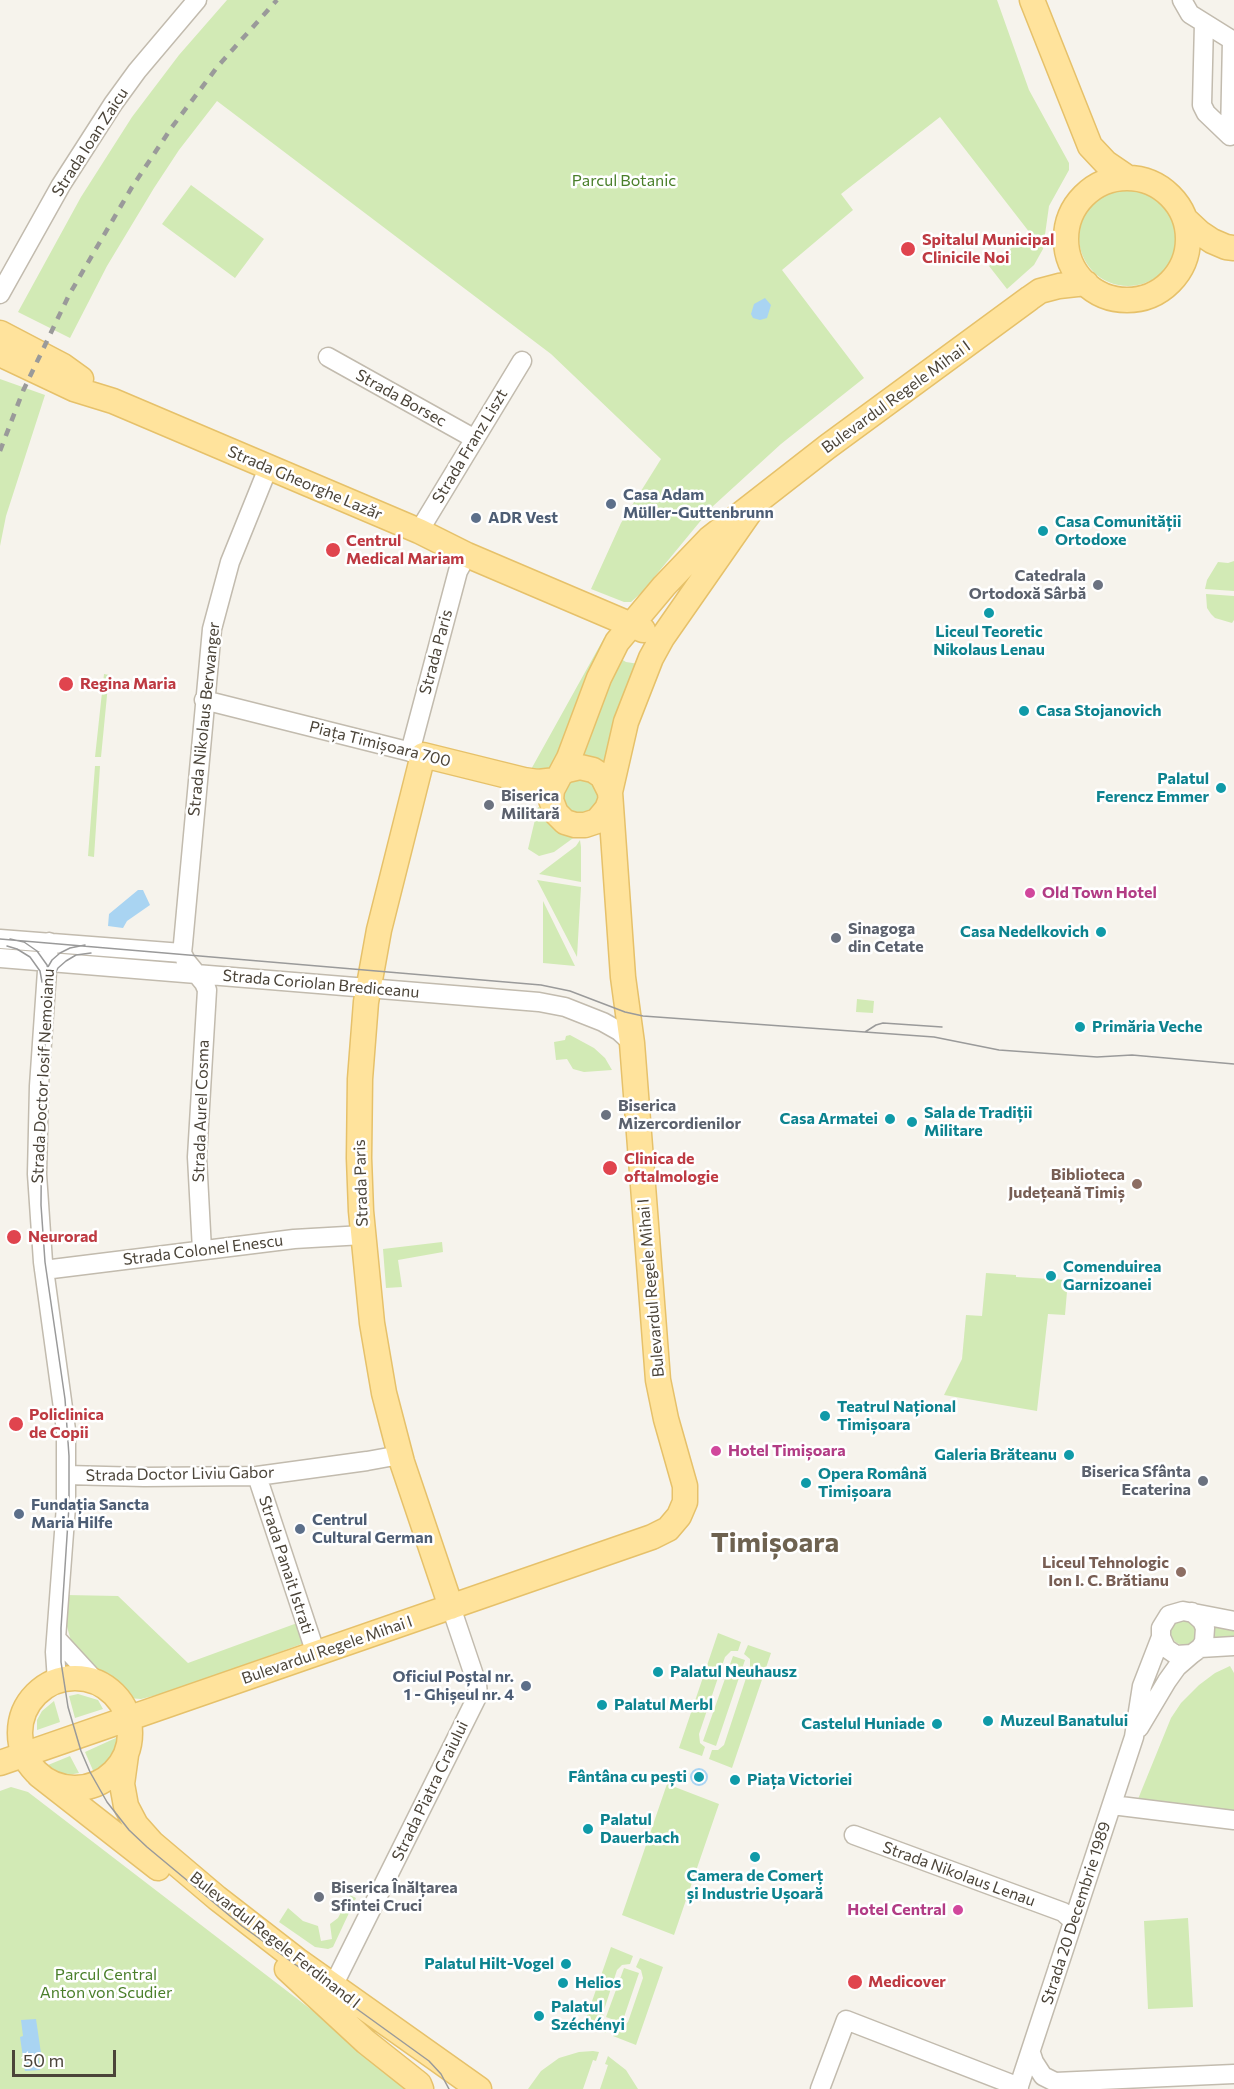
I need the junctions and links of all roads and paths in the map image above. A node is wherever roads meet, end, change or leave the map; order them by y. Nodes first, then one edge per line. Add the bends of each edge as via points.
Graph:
1 (196, 0) edge
2 (1032, 0) edge
3 (1182, 0) edge
4 (1204, 23) junction
5 (1090, 146) junction
6 (1128, 178) junction
7 (1085, 195) junction
8 (1185, 219) junction
9 (1067, 247) junction
10 (1230, 247) edge
11 (1183, 264) junction
12 (1086, 284) junction
13 (1040, 291) junction
14 (0, 294) edge
15 (0, 333) edge
16 (0, 354) edge
17 (328, 357) dead end
18 (522, 361) dead end
19 (112, 401) junction
20 (475, 438) junction
21 (268, 468) junction
22 (754, 506) junction
23 (419, 531) junction
24 (467, 555) junction
25 (631, 626) junction
26 (662, 638) junction
27 (204, 700) junction
28 (417, 753) junction
29 (559, 777) junction
30 (610, 797) junction
31 (0, 939) edge
32 (49, 942) junction
33 (182, 953) junction
34 (0, 958) edge
35 (48, 962) junction
36 (197, 974) junction
37 (368, 988) junction
38 (633, 1043) junction
39 (363, 1235) junction
40 (202, 1251) junction
41 (44, 1270) junction
42 (400, 1455) junction
43 (67, 1474) junction
44 (257, 1476) junction
45 (451, 1607) junction
46 (1192, 1612) junction
47 (1234, 1621) edge
48 (1161, 1637) junction
49 (57, 1639) junction
50 (1234, 1646) edge
51 (1196, 1651) junction
52 (316, 1654) junction
53 (57, 1681) junction
54 (106, 1687) junction
55 (129, 1719) junction
56 (1134, 1737) junction
57 (24, 1755) junction
58 (126, 1755) junction
59 (0, 1763) edge
60 (39, 1775) junction
61 (1112, 1805) junction
62 (1234, 1820) edge
63 (854, 1835) dead end
64 (1071, 1915) junction
65 (333, 1986) junction
66 (1030, 2053) junction
67 (1234, 2074) edge
68 (422, 2088) edge
69 (1018, 2088) edge
70 (479, 2089) edge
71 (820, 2089) edge

1 - 14 street, Strada Ioan Zaicu via 113,104 61,185
2 - 5 main road
3 - 4 street via 1188,12
4 - 4 street via 1202,105 1230,136 1233,42
5 - 6 main road
5 - 7 main road
6 - 7 main road via 1107,182
6 - 8 main road via 1149,182 1163,190
7 - 9 main road via 1069,221
8 - 10 main road via 1200,233
8 - 11 main road via 1188,240
9 - 12 main road via 1073,266
9 - 13 main road, Bulevardul Regele Mihai I
10 - 11 main road
11 - 12 main road via 1168,285 1140,299 1109,297
12 - 13 main road, Bulevardul Regele Mihai I
13 - 22 main road, Bulevardul Regele Mihai I via 827,447
15 - 19 main road, Strada Gheorghe Lazăr via 63,366
16 - 19 main road, Strada Gheorghe Lazăr via 74,389
17 - 20 street, Strada Borsec
18 - 20 street, Strada Franz Liszt
19 - 21 main road, Strada Gheorghe Lazăr
20 - 23 street, Strada Franz Liszt
21 - 23 main road, Strada Gheorghe Lazăr
21 - 27 street, Strada Nikolaus Berwanger via 220,592
22 - 25 main road, Bulevardul Regele Mihai I via 710,540
22 - 26 main road, Bulevardul Regele Mihai I
23 - 24 main road, Strada Gheorghe Lazăr
24 - 25 main road, Strada Gheorghe Lazăr
24 - 28 street, Strada Paris via 458,571
25 - 26 main road, Strada Gheorghe Lazăr
25 - 29 main road, Bulevardul Regele Mihai I via 617,642 599,678
26 - 30 main road, Bulevardul Regele Mihai I via 626,722
27 - 28 street, Piața Timișoara 700
27 - 33 street, Strada Nikolaus Berwanger
28 - 29 main road, Piața Timișoara 700 via 524,780 538,782
28 - 37 main road, Strada Paris
29 - 30 main road via 580,767 593,770 602,776
29 - 30 main road via 551,795 552,805 561,819 570,824 597,821
30 - 38 main road, Bulevardul Regele Mihai I via 623,977
31 - 32 street
32 - 33 street
32 - 35 street, Strada Doctor Iosif Nemoianu
33 - 36 street
34 - 35 street, Strada Coriolan Brediceanu
35 - 36 street, Strada Coriolan Brediceanu
35 - 41 street, Strada Doctor Iosif Nemoianu via 37,1145
36 - 37 street, Strada Coriolan Brediceanu
36 - 40 street, Strada Aurel Cosma via 207,990 197,1157
37 - 38 street, Strada Coriolan Brediceanu via 557,1005 603,1022
37 - 39 main road, Strada Paris via 359,1111
38 - 45 main road, Bulevardul Regele Mihai I via 658,1380 685,1486 684,1506 674,1523 658,1534
39 - 40 street, Strada Colonel Enescu
39 - 42 main road, Strada Paris via 377,1358
40 - 41 street, Strada Colonel Enescu
41 - 43 street, Strada Doctor Iosif Nemoianu via 66,1430
42 - 44 street, Strada Doctor Liviu Gabor
42 - 45 main road, Strada Paris
43 - 44 street, Strada Doctor Liviu Gabor
43 - 49 street, Strada Doctor Iosif Nemoianu
44 - 52 street, Strada Panait Istrati
45 - 52 main road, Bulevardul Regele Mihai I
45 - 65 street, Strada Piatra Craiului via 478,1693
46 - 47 street
46 - 48 street via 1169,1615 1161,1628
46 - 51 street via 1205,1628 1204,1642
48 - 51 street via 1172,1653 1184,1656
48 - 56 street, Strada 20 Decembrie 1989 via 1142,1686
49 - 53 street, Strada Doctor Iosif Nemoianu
49 - 54 street
50 - 51 street
51 - 56 street, Strada 20 Decembrie 1989 via 1177,1667
52 - 55 main road, Bulevardul Regele Mihai I
53 - 54 main road via 79,1678
53 - 57 main road via 42,1689 24,1712 20,1731
54 - 55 main road via 120,1701
55 - 57 main road, Bulevardul Regele Mihai I
55 - 58 main road, Bulevardul Regele Ferdinand I via 131,1736
56 - 61 street, Strada 20 Decembrie 1989
57 - 59 main road, Bulevardul Regele Mihai I
57 - 60 main road, Bulevardul Regele Ferdinand I
58 - 60 main road via 110,1776 85,1787 57,1785
58 - 65 main road, Bulevardul Regele Ferdinand I via 124,1798 145,1837 217,1898
60 - 68 main road, Bulevardul Regele Ferdinand I via 294,1975
61 - 62 street
61 - 64 street, Strada 20 Decembrie 1989
63 - 64 street, Strada Nikolaus Lenau
64 - 66 street, Strada 20 Decembrie 1989
65 - 70 main road, Bulevardul Regele Ferdinand I
66 - 67 street via 1043,2076 1058,2082
66 - 69 street, Strada 20 Decembrie 1989
69 - 71 street via 846,2020

